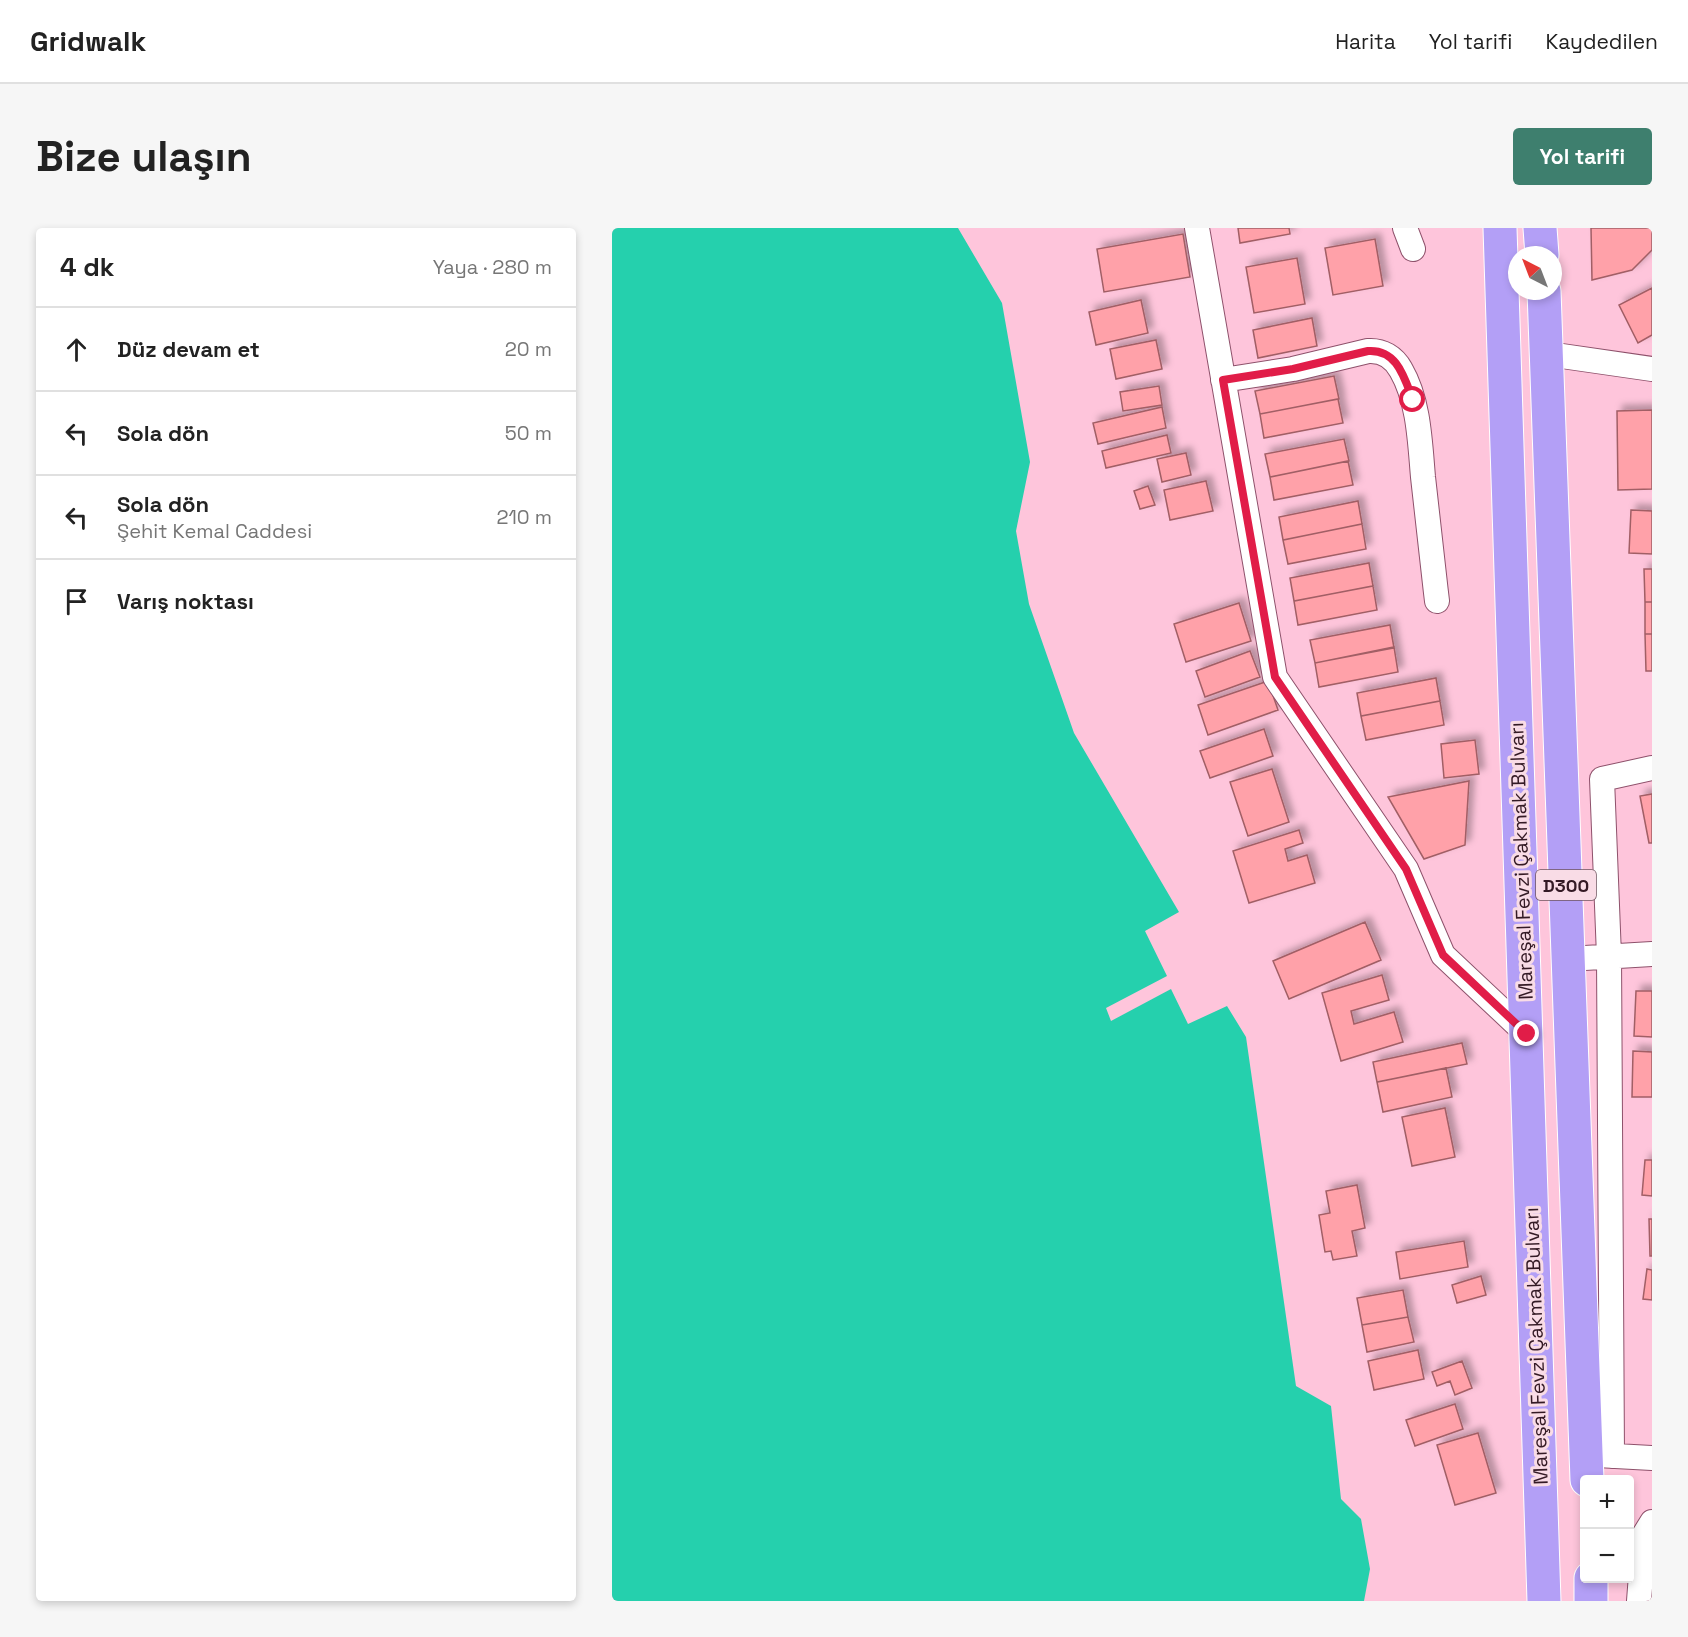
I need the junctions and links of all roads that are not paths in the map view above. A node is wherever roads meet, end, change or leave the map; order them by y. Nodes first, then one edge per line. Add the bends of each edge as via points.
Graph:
1 (1197, 228) edge
2 (1500, 228) edge
3 (1540, 228) edge
4 (1541, 246) edge
5 (1545, 300) edge
6 (1548, 354) junction
7 (1652, 369) edge
8 (1223, 380) junction
9 (1437, 601) dead end
10 (1652, 768) edge
11 (1652, 954) edge
12 (1609, 956) junction
13 (1568, 959) junction
14 (1527, 1034) junction
15 (1652, 1458) edge
16 (1595, 1463) edge
17 (1652, 1522) edge
18 (1591, 1583) edge
19 (1544, 1601) edge
20 (1591, 1601) edge
21 (1639, 1601) edge

1 - 8 street
2 - 14 highway, Mareşal Fevzi Çakmak Bulvarı / D300
3 - 4 highway
5 - 6 highway, D300
6 - 7 street
6 - 13 highway, D300
8 - 9 street via 1368,351 1379,350 1389,356 1401,370 1413,400
8 - 14 street via 1275,677 1406,869 1443,955
10 - 12 street via 1602,779
11 - 12 street
12 - 13 street
12 - 16 street
13 - 16 highway, D300
14 - 19 highway, Mareşal Fevzi Çakmak Bulvarı / D300
15 - 16 street
17 - 21 street via 1644,1535
18 - 20 highway

